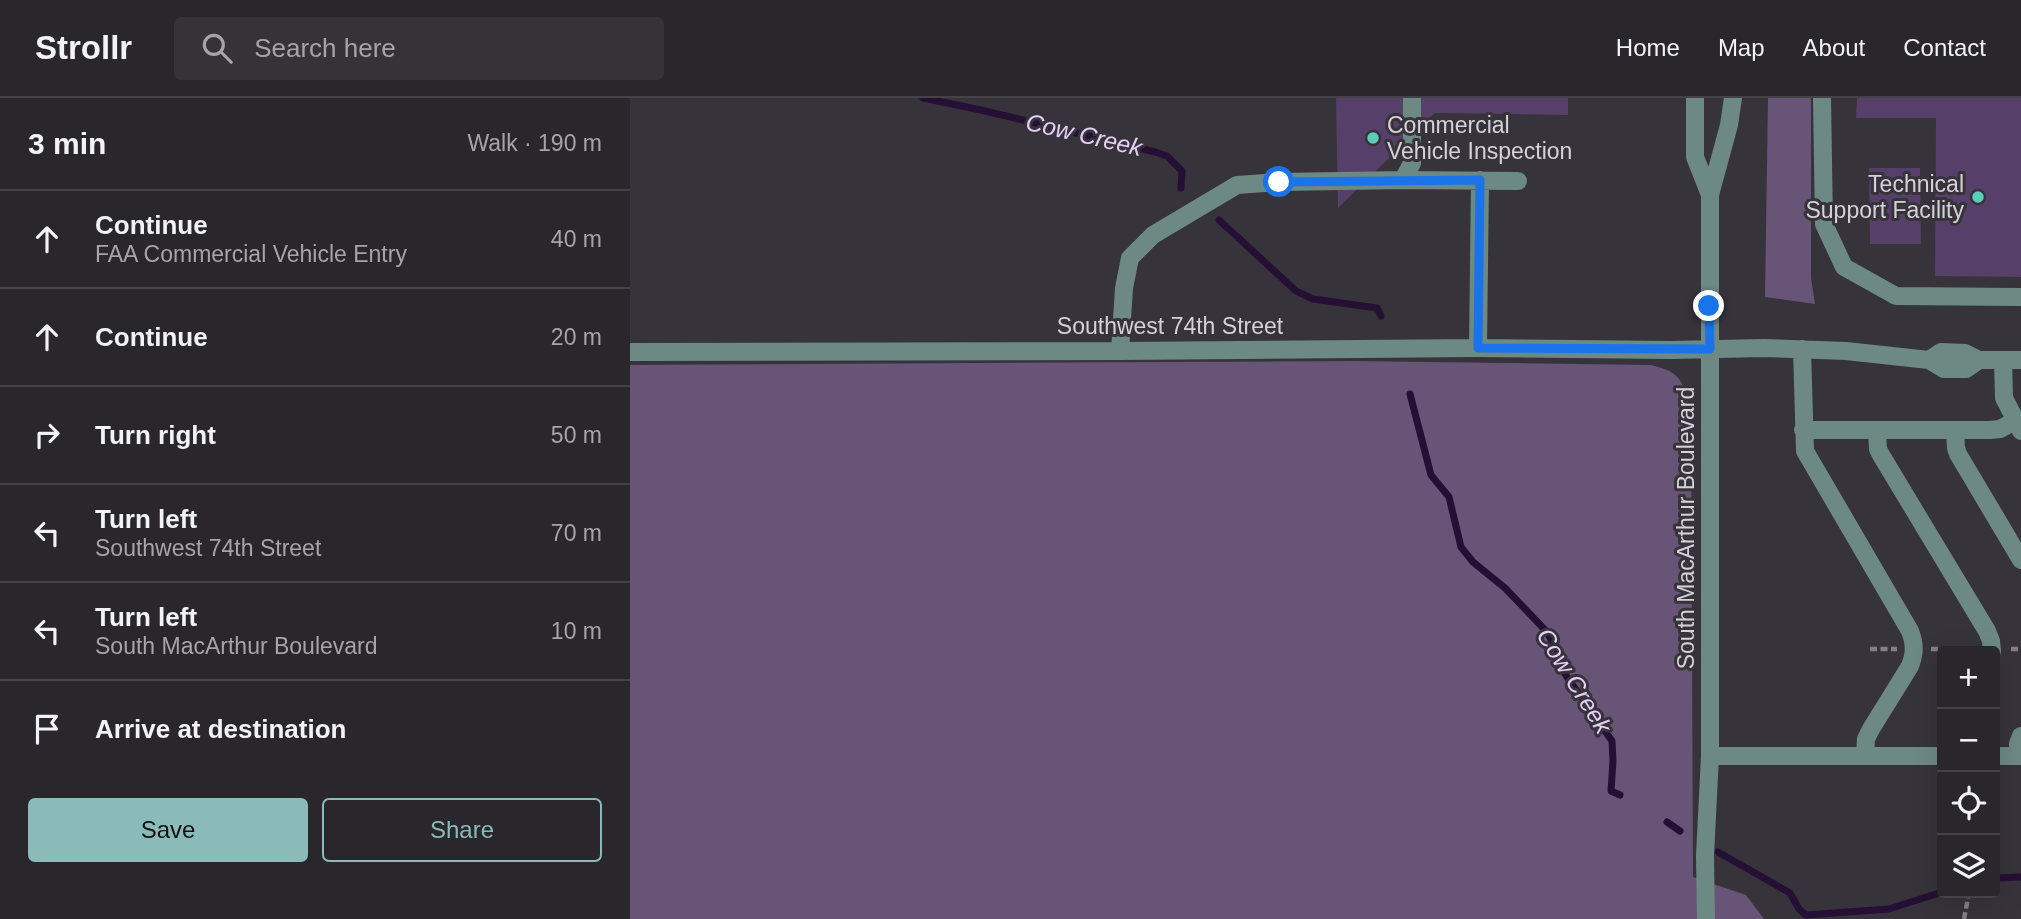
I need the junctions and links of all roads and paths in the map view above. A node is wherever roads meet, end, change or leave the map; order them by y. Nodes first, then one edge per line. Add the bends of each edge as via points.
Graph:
1 (1412, 98) edge
2 (1695, 98) edge
3 (1733, 98) edge
4 (1822, 98) edge
5 (1403, 180) junction
6 (1480, 180) junction
7 (1518, 181) dead end
8 (1710, 195) junction
9 (2021, 297) edge
10 (1478, 348) junction
11 (1802, 348) junction
12 (1710, 349) junction
13 (1120, 351) junction
14 (630, 352) edge
15 (2012, 360) edge
16 (2018, 426) edge
17 (1803, 430) junction
18 (1877, 431) junction
19 (1955, 431) junction
20 (2021, 560) edge
21 (1991, 646) edge
22 (1870, 649) dead end
23 (1914, 649) junction
24 (1937, 649) edge
25 (2021, 649) edge
26 (2000, 650) edge
27 (2021, 736) edge
28 (1937, 755) edge
29 (2000, 755) edge
30 (2019, 755) edge
31 (1710, 756) junction
32 (1865, 756) junction
33 (1968, 898) edge
34 (1706, 919) edge
35 (1964, 919) edge

1 - 5 street via 1412,163
2 - 8 street, South MacArthur Boulevard via 1695,157
3 - 8 street
4 - 9 street via 1824,224 1844,267 1896,296
5 - 6 street
5 - 13 street via 1237,185 1195,210 1153,236 1130,258
6 - 7 street
6 - 10 street
8 - 12 street, South MacArthur Boulevard
10 - 12 street, Southwest 74th Street
10 - 13 street, Southwest 74th Street
11 - 12 street, Southwest 74th Street
11 - 15 street, Southwest 74th Street via 1929,360 1941,352 1965,352 1979,360
11 - 17 street
12 - 31 street, South MacArthur Boulevard
13 - 14 street, Southwest 74th Street
15 - 16 street via 2004,398
16 - 19 street
17 - 18 street
17 - 23 street via 1808,459 1910,631
18 - 19 street
18 - 21 street via 1881,455 1987,631
19 - 20 street via 1958,454
22 - 23 path
23 - 24 path
23 - 32 street via 1910,666 1866,739
25 - 26 path
27 - 30 street
28 - 32 street
29 - 30 street
31 - 32 street
31 - 34 street, South MacArthur Boulevard
33 - 35 path

